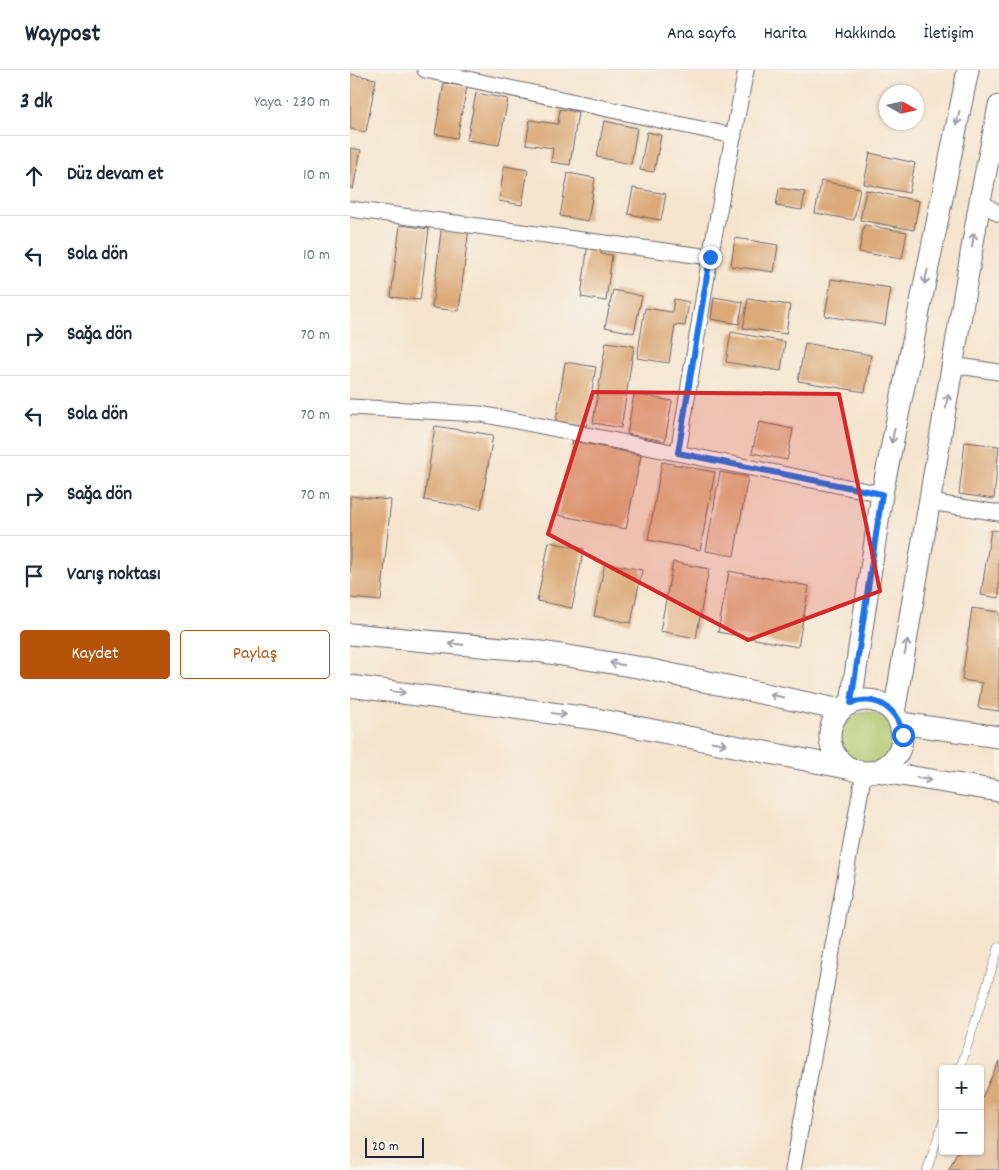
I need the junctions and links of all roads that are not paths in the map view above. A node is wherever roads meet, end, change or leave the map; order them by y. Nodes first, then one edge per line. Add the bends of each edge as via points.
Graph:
1 (425, 70) edge
2 (746, 70) edge
3 (968, 70) edge
4 (999, 106) edge
5 (734, 136) junction
6 (980, 201) junction
7 (350, 209) edge
8 (999, 214) edge
9 (710, 257) junction
10 (953, 365) junction
11 (999, 372) edge
12 (350, 407) edge
13 (678, 453) junction
14 (882, 494) junction
15 (930, 502) junction
16 (999, 514) edge
17 (350, 634) edge
18 (857, 666) junction
19 (901, 676) junction
20 (350, 686) edge
21 (807, 702) junction
22 (846, 706) junction
23 (897, 718) junction
24 (946, 729) junction
25 (999, 737) edge
26 (864, 771) junction
27 (999, 791) edge
28 (999, 946) edge
29 (961, 1065) edge
30 (939, 1134) edge
31 (793, 1170) edge
32 (927, 1170) edge

1 - 5 street
2 - 5 street
3 -> 14 main road
4 - 6 main road
5 - 9 street
6 - 8 street
10 -> 6 main road
7 - 9 street
9 - 13 street
10 - 11 street
15 -> 10 main road
12 - 13 street via 481,414
13 - 14 street
14 - 18 main road
15 - 16 street
19 -> 15 main road
21 -> 17 main road via 637,667 536,651
18 - 21 main road via 845,686
18 - 22 main road
19 - 23 main road
19 - 24 main road via 910,705 920,717
20 -> 26 main road via 596,718
21 - 22 main road
22 - 23 main road via 862,700 874,700 885,705
22 - 26 main road via 834,719 831,742 838,758
23 - 24 main road
23 - 26 main road via 903,735 896,758 887,766
24 - 25 main road
26 -> 27 main road
26 - 31 street
28 - 29 lane
30 - 32 lane

